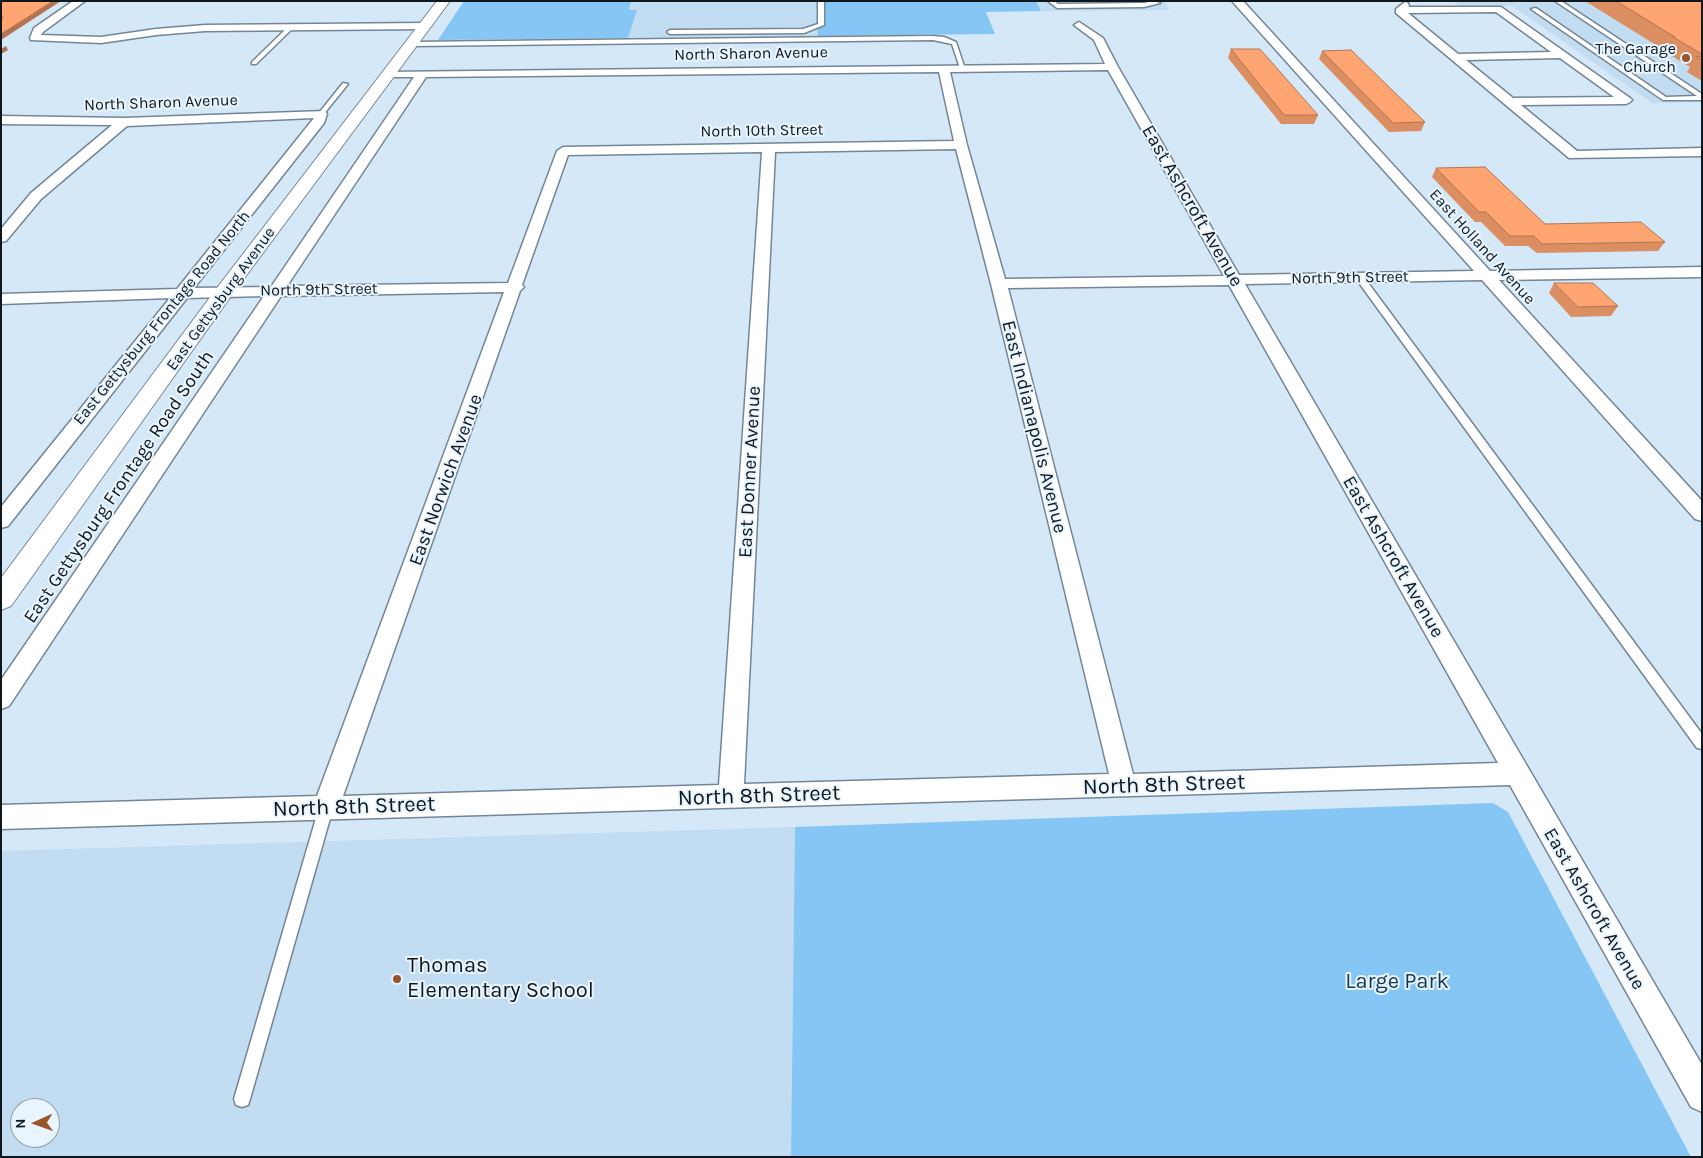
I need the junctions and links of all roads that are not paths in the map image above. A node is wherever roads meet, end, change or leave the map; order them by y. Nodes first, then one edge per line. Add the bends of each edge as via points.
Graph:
1 (80, 1) edge
2 (444, 1) edge
3 (820, 1) edge
4 (1050, 1) edge
5 (1155, 1) edge
6 (1237, 1) edge
7 (1557, 1) edge
8 (1404, 6) edge
9 (1534, 9) dead end
10 (1079, 25) dead end
11 (426, 26) junction
12 (290, 27) junction
13 (670, 32) dead end
14 (413, 44) junction
15 (1563, 56) junction
16 (1456, 57) junction
17 (254, 63) dead end
18 (1112, 67) junction
19 (954, 68) junction
20 (390, 74) junction
21 (422, 74) junction
22 (345, 84) dead end
23 (1702, 97) edge
24 (1510, 102) junction
25 (321, 114) junction
26 (1, 120) edge
27 (124, 122) junction
28 (961, 145) junction
29 (769, 147) junction
30 (564, 151) joint
31 (1702, 152) edge
32 (1574, 155) junction
33 (1645, 166) dead end
34 (1, 238) edge
35 (1702, 272) edge
36 (1483, 275) junction
37 (1360, 278) junction
38 (1234, 279) junction
39 (999, 284) junction
40 (516, 287) junction
41 (276, 291) junction
42 (224, 292) junction
43 (182, 293) junction
44 (1, 299) edge
45 (1702, 514) edge
46 (1, 521) edge
47 (1, 599) edge
48 (1, 699) edge
49 (1702, 744) edge
50 (1517, 774) junction
51 (1124, 786) junction
52 (731, 797) junction
53 (326, 808) junction
54 (1, 817) edge
55 (1702, 1096) edge
56 (242, 1099) dead end

1 - 12 street via 38,30 35,38 101,40 183,29
2 - 11 street, East Gettysburg Avenue
3 - 13 lane via 821,25 804,31
4 - 5 lane via 1057,6 1144,5
6 - 36 street, East Holland Avenue
7 - 23 lane
8 - 15 street via 1498,9
8 - 16 street via 1400,11
9 - 23 lane via 1665,99
10 - 18 street, East Ashcroft Avenue via 1098,38
11 - 12 street
11 - 14 street, East Gettysburg Avenue
12 - 17 lane
14 - 19 lane via 932,38 954,43
14 - 20 street, East Gettysburg Avenue
15 - 16 street
15 - 24 street via 1626,100
16 - 24 street
18 - 19 street, North Sharon Avenue
18 - 38 street, East Ashcroft Avenue
19 - 21 street, North Sharon Avenue
19 - 28 street, East Indianapolis Avenue
20 - 21 street, North Sharon Avenue
20 - 42 street, East Gettysburg Avenue
21 - 41 street, East Gettysburg Frontage Road South
22 - 25 lane
24 - 32 street
25 - 27 street, North Sharon Avenue
25 - 43 street, East Gettysburg Frontage Road North via 320,120
26 - 27 street, North Sharon Avenue
27 - 34 street via 70,164 36,196
28 - 29 street, North 10th Street
28 - 39 street, East Indianapolis Avenue
29 - 30 street, North 10th Street
29 - 52 street, East Donner Avenue
30 - 40 street, East Norwich Avenue
31 - 32 street
32 - 33 street via 1589,167
35 - 36 street, North 9th Street
36 - 37 street, North 9th Street
36 - 45 street, East Holland Avenue
37 - 38 street, North 9th Street
37 - 49 lane
38 - 39 street, North 9th Street
38 - 50 street, East Ashcroft Avenue
39 - 51 street, East Indianapolis Avenue
40 - 41 street, North 9th Street
40 - 53 street, East Norwich Avenue
41 - 42 street, North 9th Street
41 - 48 street, East Gettysburg Frontage Road South
42 - 43 street, North 9th Street
42 - 47 street, East Gettysburg Avenue
43 - 44 street, North 9th Street
43 - 46 street, East Gettysburg Frontage Road North
50 - 51 street, North 8th Street
50 - 55 street, East Ashcroft Avenue
51 - 52 street, North 8th Street
52 - 53 street, North 8th Street
53 - 54 street, North 8th Street
53 - 56 lane

